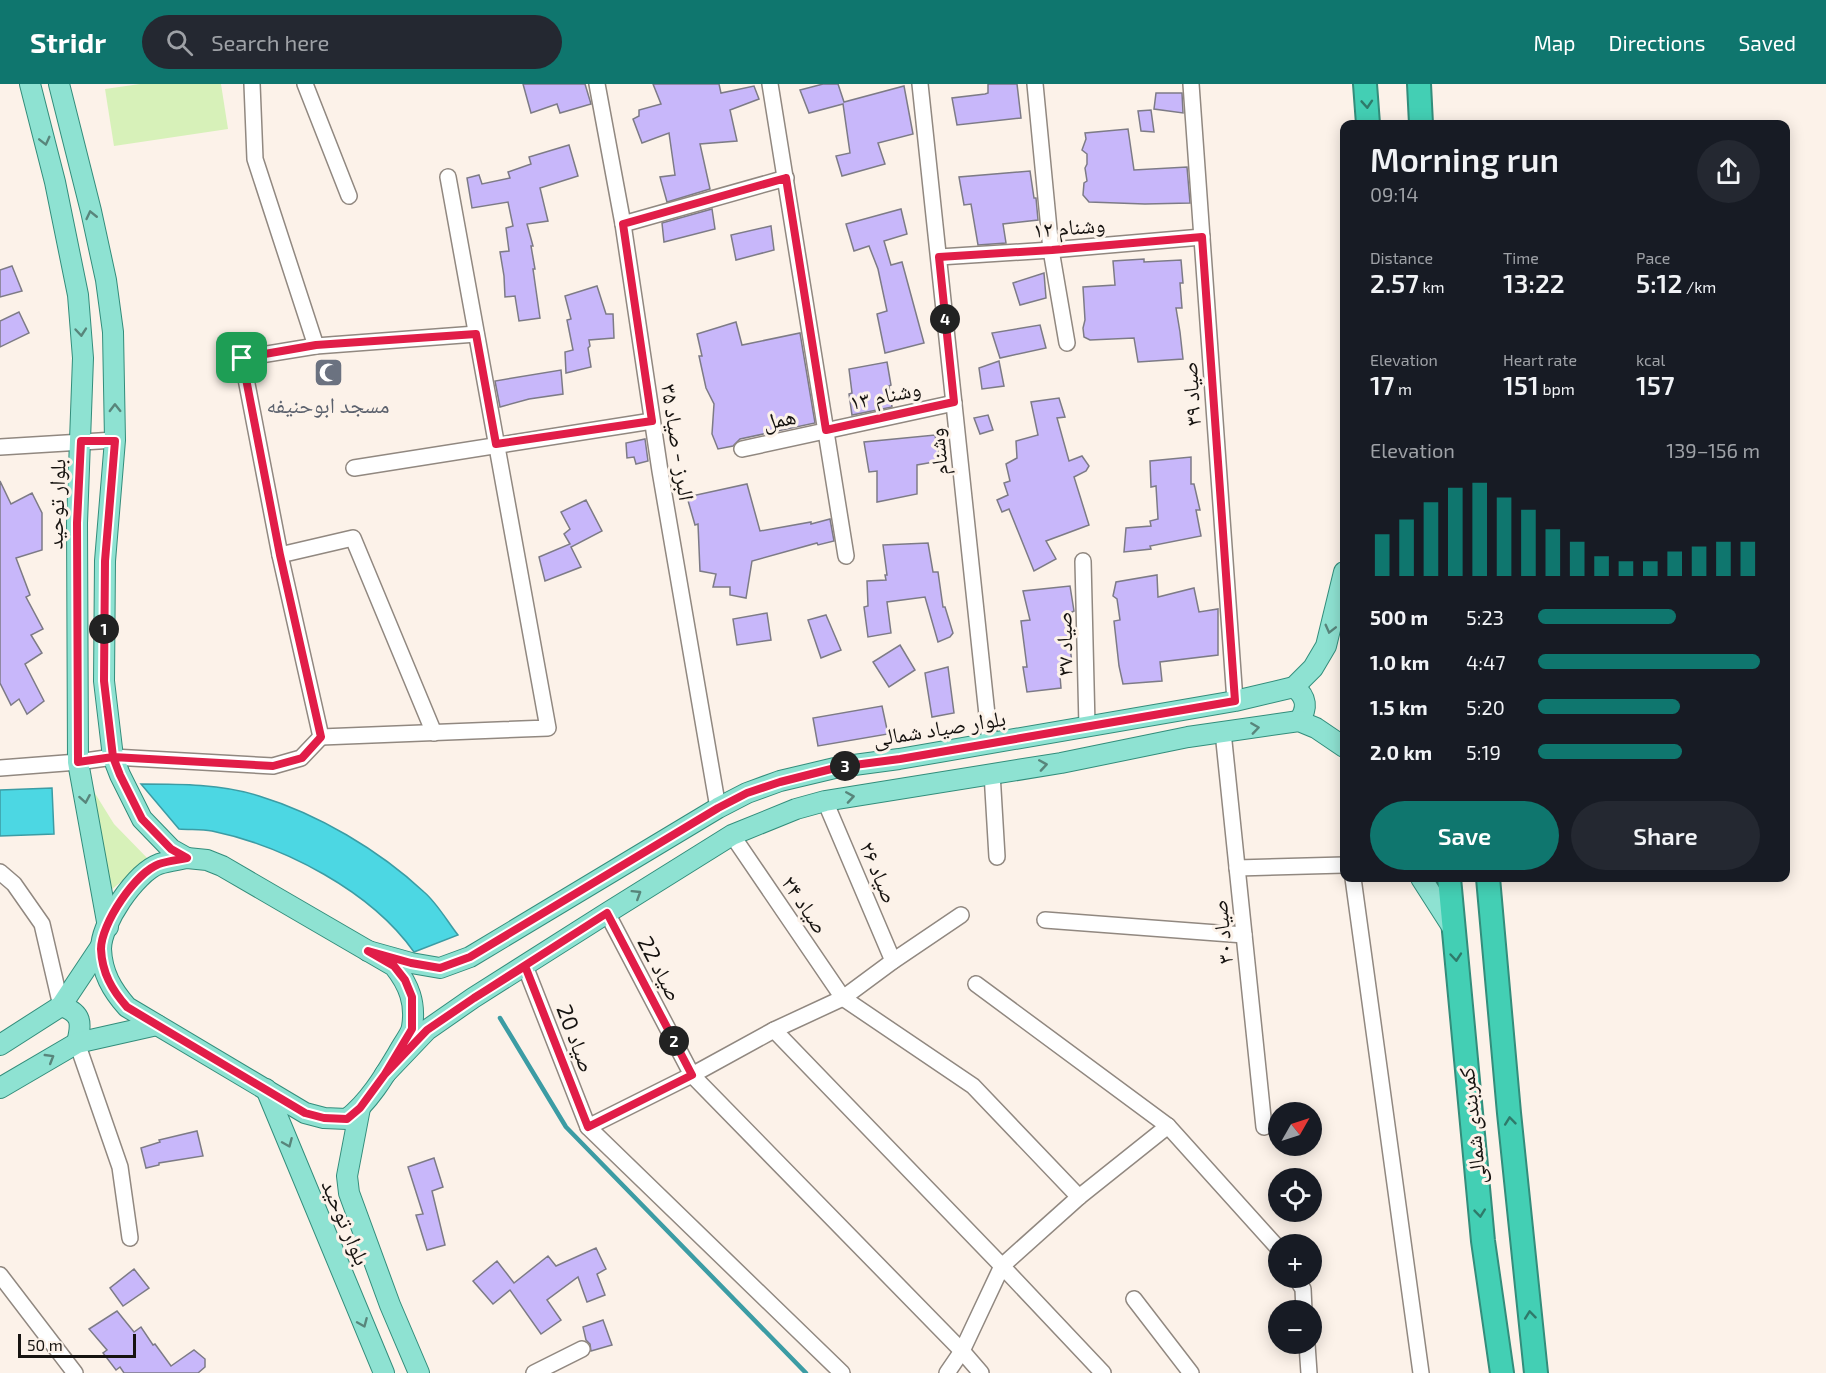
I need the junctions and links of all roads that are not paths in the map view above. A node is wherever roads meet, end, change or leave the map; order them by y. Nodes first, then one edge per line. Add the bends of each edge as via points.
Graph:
1 (30, 84) edge
2 (59, 84) edge
3 (305, 84) edge
4 (597, 84) edge
5 (770, 84) edge
6 (920, 84) edge
7 (1035, 84) edge
8 (1191, 84) edge
9 (1365, 84) edge
10 (1419, 84) edge
11 (257, 85) edge
12 (1368, 120) edge
13 (1421, 120) edge
14 (82, 176) junction
15 (448, 177) dead end
16 (786, 178) junction
17 (55, 182) junction
18 (349, 196) dead end
19 (623, 224) junction
20 (1202, 237) junction
21 (1052, 250) junction
22 (939, 257) junction
23 (476, 334) junction
24 (1067, 343) dead end
25 (316, 345) junction
26 (954, 402) junction
27 (652, 421) junction
28 (826, 430) junction
29 (81, 441) junction
30 (115, 441) junction
31 (496, 444) junction
32 (0, 447) edge
33 (742, 449) dead end
34 (354, 468) dead end
35 (280, 555) junction
36 (846, 556) dead end
37 (1083, 561) dead end
38 (1340, 588) edge
39 (1294, 687) junction
40 (1235, 701) junction
41 (1299, 721) junction
42 (1087, 726) junction
43 (1223, 732) junction
44 (434, 733) junction
45 (321, 737) junction
46 (990, 743) junction
47 (1340, 744) edge
48 (113, 757) junction
49 (78, 762) junction
50 (0, 768) edge
51 (992, 773) junction
52 (825, 801) junction
53 (718, 808) junction
54 (732, 835) junction
55 (997, 857) dead end
56 (187, 858) junction
57 (1340, 866) edge
58 (1237, 868) junction
59 (0, 872) edge
60 (1354, 882) edge
61 (1424, 882) edge
62 (1449, 882) edge
63 (1488, 882) edge
64 (607, 913) junction
65 (961, 915) dead end
66 (1045, 920) dead end
67 (108, 927) junction
68 (1453, 928) junction
69 (1244, 936) junction
70 (101, 946) junction
71 (368, 951) junction
72 (893, 961) junction
73 (525, 966) junction
74 (976, 984) dead end
75 (843, 998) junction
76 (61, 1006) junction
77 (157, 1025) junction
78 (774, 1030) junction
79 (76, 1043) junction
80 (0, 1045) edge
81 (385, 1074) junction
82 (692, 1075) junction
83 (0, 1088) edge
84 (266, 1089) junction
85 (360, 1108) junction
86 (1168, 1126) junction
87 (588, 1127) junction
88 (1264, 1127) dead end
89 (1079, 1197) junction
90 (1268, 1237) edge
91 (130, 1238) dead end
92 (1002, 1266) junction
93 (1, 1279) edge
94 (1134, 1299) dead end
95 (582, 1349) dead end
96 (962, 1351) junction
97 (1308, 1354) edge
98 (75, 1373) edge
99 (384, 1373) edge
100 (419, 1373) edge
101 (534, 1373) edge
102 (843, 1373) edge
103 (947, 1373) edge
104 (981, 1373) edge
105 (1103, 1373) edge
106 (1191, 1373) edge
107 (1309, 1373) edge
108 (1421, 1373) edge
109 (1502, 1373) edge
110 (1536, 1373) edge

1 -> 17 main road, بلوار توحید
2 - 14 main road
3 - 18 street
4 - 19 street, البرز - صیاد ۳۵
5 - 16 street
6 - 22 street, وشنام
7 - 21 street
8 - 20 street, صیاد ۳۹
9 -> 12 highway
10 - 13 highway
11 - 25 street via 255,159
14 - 17 main road
30 -> 14 main road via 113,332 106,280
15 - 23 street
16 - 19 street
16 - 28 street
17 -> 29 main road, بلوار توحید via 79,306 83,357
19 - 27 street, البرز - صیاد ۳۵
20 - 21 street, وشنام ۱۲
20 - 40 street, صیاد ۳۹
21 - 22 street, وشنام ۱۲
21 - 24 street
22 - 26 street, وشنام
23 - 25 street
23 - 31 street
25 - 35 street via 242,358
26 - 28 street, وشنام ۱۳
26 - 46 street, وشنام
27 - 31 street
27 - 53 street, البرز - صیاد ۳۵
28 - 33 street, همل
28 - 36 street
29 - 30 street
29 - 32 street
29 - 49 main road, بلوار توحید via 77,523
30 - 48 main road via 105,561 104,681
31 - 34 street
31 - 44 street via 548,728
35 - 44 street via 353,538
35 - 45 street
37 - 42 street, صیاد ۳۷
38 -> 39 main road via 1326,646 1313,668
39 - 40 main road, بلوار صیاد شمالی
39 - 41 main road via 1302,693 1305,703
40 - 42 main road, بلوار صیاد شمالی
43 -> 41 main road
41 - 47 main road
42 - 46 main road, بلوار صیاد شمالی
51 -> 43 main road
43 - 58 street, صیاد ۳۰
44 - 45 street
45 - 48 street via 302,758 273,766
46 - 53 main road, بلوار صیاد شمالی via 839,767 747,793
48 - 49 street
48 - 56 main road via 142,819 171,849
49 - 50 street
49 -> 67 main road, بلوار توحید
52 -> 51 main road
51 - 55 street
52 - 54 main road
52 - 72 street, صیاد ۲۶
53 - 71 main road, بلوار صیاد شمالی via 470,957 440,968
64 -> 54 main road
54 - 75 street, صیاد ۲۴
56 - 67 main road via 159,864 140,877 124,896
56 - 71 main road via 222,866
57 - 58 street
58 - 69 street, صیاد ۳۰
59 - 76 street via 14,884 42,924
60 - 108 street
61 - 68 main road
62 - 68 highway, کمربندی شمالی
110 -> 63 highway
64 - 73 main road
64 - 82 street, صیاد 22
65 - 72 street
66 - 69 street
67 - 70 main road
68 -> 109 highway, کمربندی شمالی via 1483,1240
69 - 88 street, صیاد ۳۰
70 - 76 main road
70 - 77 main road via 103,966 117,995 127,1007
71 - 81 main road via 394,966 412,997 412,1029
72 - 75 street
73 - 81 main road via 427,1030
73 - 87 street, صیاد 20
74 - 86 street
75 - 78 street
75 - 89 street via 973,1086
76 - 79 main road via 72,1010 79,1019
76 - 80 main road
77 - 79 main road
77 - 84 main road
78 - 82 street
78 - 92 street
83 -> 79 main road
79 - 91 street via 120,1167
81 - 85 main road
82 - 87 street
82 - 96 street, صیاد 22
84 - 85 main road via 305,1113 324,1118 347,1119
84 -> 99 main road, بلوار توحید
85 - 100 main road, بلوار توحید via 347,1176 349,1193
86 - 89 street
86 - 90 street
87 - 102 street
89 - 92 street
92 - 96 street
92 - 105 street
93 - 98 street
94 - 106 street
95 - 101 street
96 - 103 street
96 - 104 street, صیاد 22
97 - 107 street

